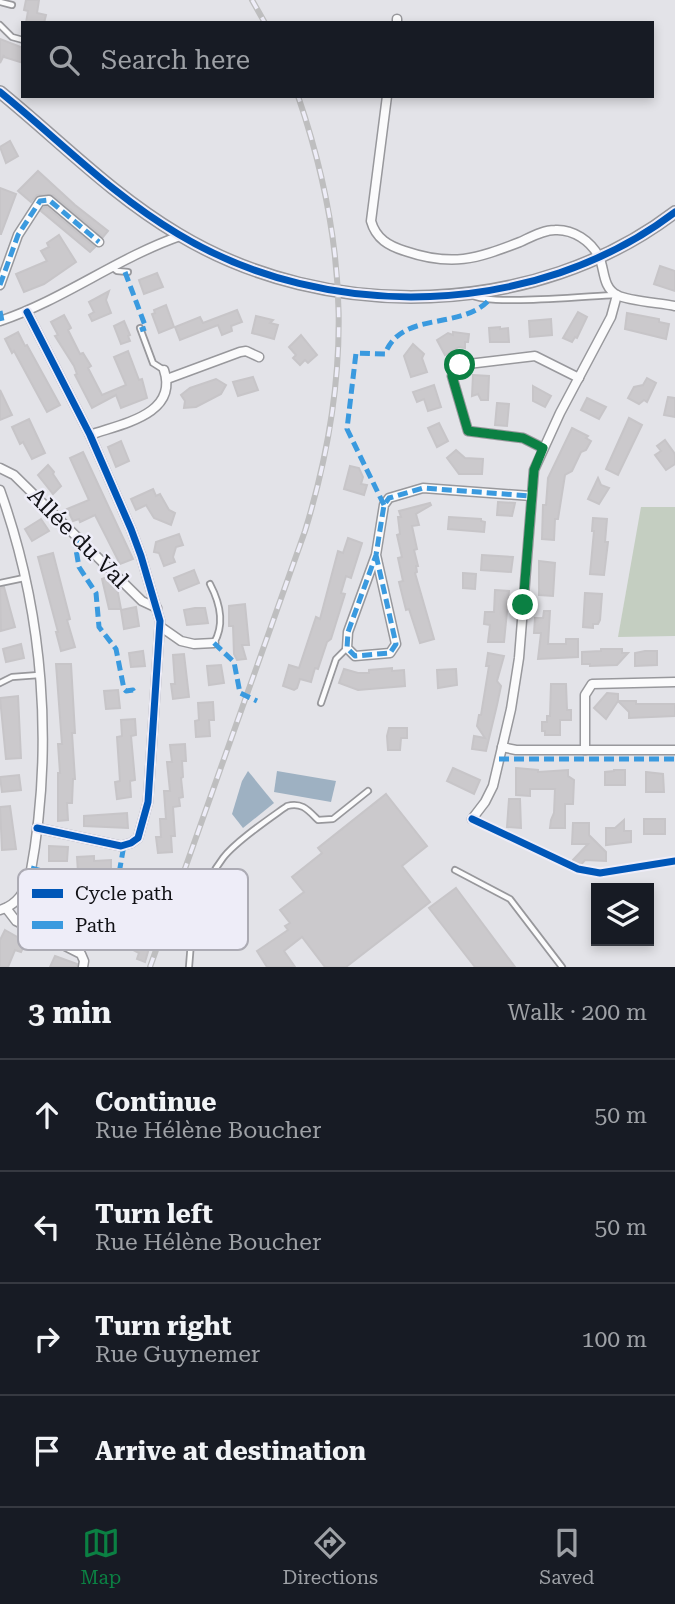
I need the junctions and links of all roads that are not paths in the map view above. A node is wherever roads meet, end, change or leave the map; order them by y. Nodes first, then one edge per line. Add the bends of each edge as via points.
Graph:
1 (0, 2) edge
2 (12, 5) dead end
3 (0, 25) edge
4 (21, 39) edge
5 (3, 95) edge
6 (387, 98) edge
7 (675, 212) edge
8 (180, 236) junction
9 (99, 242) dead end
10 (599, 256) junction
11 (113, 268) junction
12 (128, 272) dead end
13 (0, 285) edge
14 (467, 293) junction
15 (617, 295) junction
16 (675, 306) edge
17 (0, 311) edge
18 (27, 312) junction
19 (1, 321) edge
20 (140, 328) dead end
21 (260, 357) dead end
22 (165, 374) junction
23 (579, 378) junction
24 (90, 435) junction
25 (543, 448) junction
26 (0, 468) edge
27 (0, 490) edge
28 (531, 496) junction
29 (376, 555) junction
30 (25, 577) junction
31 (0, 583) edge
32 (210, 584) dead end
33 (157, 608) junction
34 (161, 627) junction
35 (214, 643) joint
36 (347, 649) junction
37 (40, 674) junction
38 (675, 682) edge
39 (0, 683) edge
40 (321, 703) dead end
41 (502, 747) junction
42 (585, 750) junction
43 (675, 750) edge
44 (368, 791) dead end
45 (472, 819) dead end
46 (37, 828) junction
47 (30, 869) edge
48 (218, 869) edge
49 (455, 870) dead end
50 (18, 899) edge
51 (3, 909) edge
52 (18, 922) edge
53 (76, 950) edge
54 (83, 967) edge
55 (562, 967) edge

1 - 2 lane
3 - 4 lane
5 - 8 street via 100,178
6 - 10 street via 371,221 386,243 422,256 469,260 544,231 560,230 584,240
7 - 10 street
8 - 11 street
8 - 14 street via 251,269 314,286 420,297
9 - 13 street via 49,200 40,201 18,236
10 - 14 street via 540,278
10 - 15 street via 607,284
11 - 12 lane
11 - 18 street
14 - 15 lane via 478,299
15 - 16 street
15 - 23 street via 611,317
17 - 19 street
18 - 19 street
18 - 24 street
20 - 22 lane via 153,363
21 - 22 street via 240,352
22 - 24 street via 166,387 151,412
23 - 25 street
23 - 25 street via 535,356 454,368 452,376 468,431 523,438
24 - 33 street via 138,547
25 - 28 street
26 - 33 street, Allée du Val via 14,475 142,601
27 - 30 street
28 - 29 street via 424,488 389,498
28 - 41 street via 519,658
29 - 36 street via 348,632
29 - 36 street via 396,644 390,653 362,656
30 - 31 lane
30 - 37 street
32 - 35 lane via 222,625
33 - 34 street
34 - 35 street via 181,641
34 - 46 street via 150,786 138,838 121,846
36 - 40 lane via 336,659
37 - 39 lane
37 - 46 street via 42,765
38 - 42 street via 589,686 584,701
41 - 42 street
41 - 45 street via 490,793
42 - 43 street
44 - 48 lane via 332,819 317,820 304,807 287,806 223,857
46 - 47 street
49 - 55 lane via 510,898
50 - 51 street
51 - 52 street
53 - 54 street via 83,957

